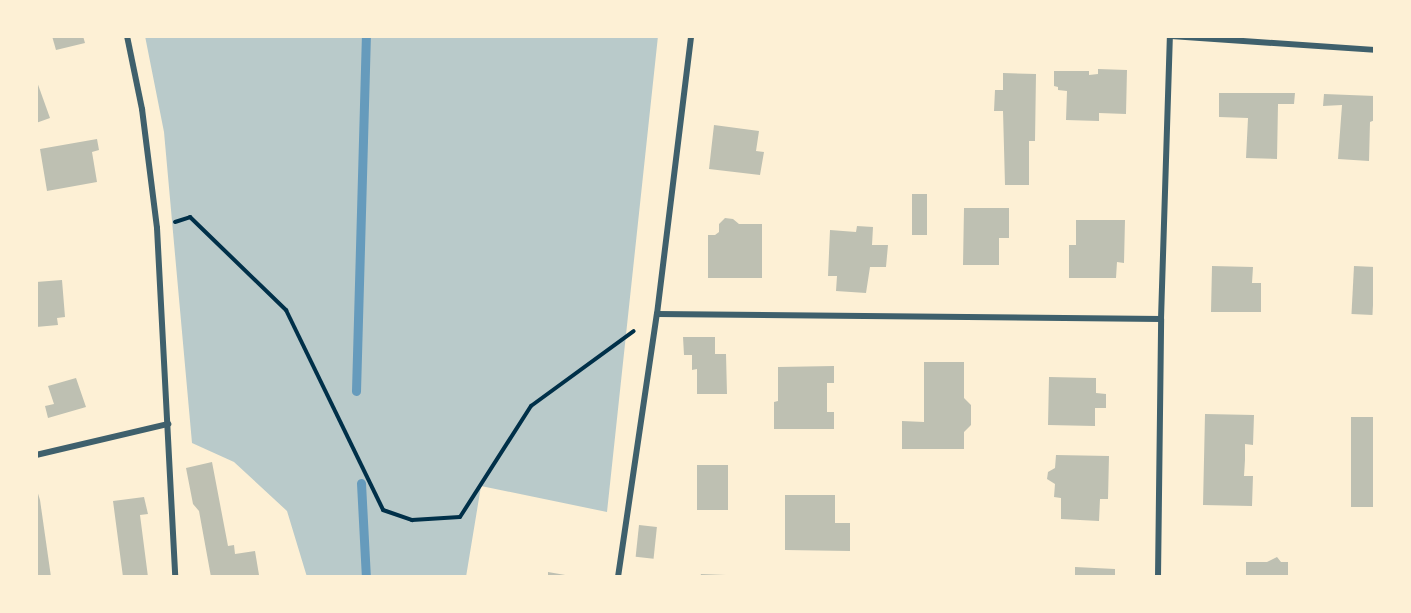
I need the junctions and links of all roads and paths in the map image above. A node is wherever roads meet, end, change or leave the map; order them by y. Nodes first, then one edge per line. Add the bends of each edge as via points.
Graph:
1 (127, 36) edge
2 (691, 36) edge
3 (1171, 36) edge
4 (1375, 50) edge
5 (157, 228) junction
6 (657, 314) junction
7 (1161, 319) junction
8 (168, 424) junction
9 (36, 455) edge
10 (175, 577) edge
11 (618, 577) edge
12 (1158, 577) edge

1 - 5 street via 142,109
2 - 6 street
3 - 4 street
3 - 7 street
5 - 6 path via 190,217 286,310 383,510 412,520 460,517 531,406
5 - 8 street
6 - 7 street
6 - 11 street
7 - 12 street
8 - 9 street
8 - 10 street

